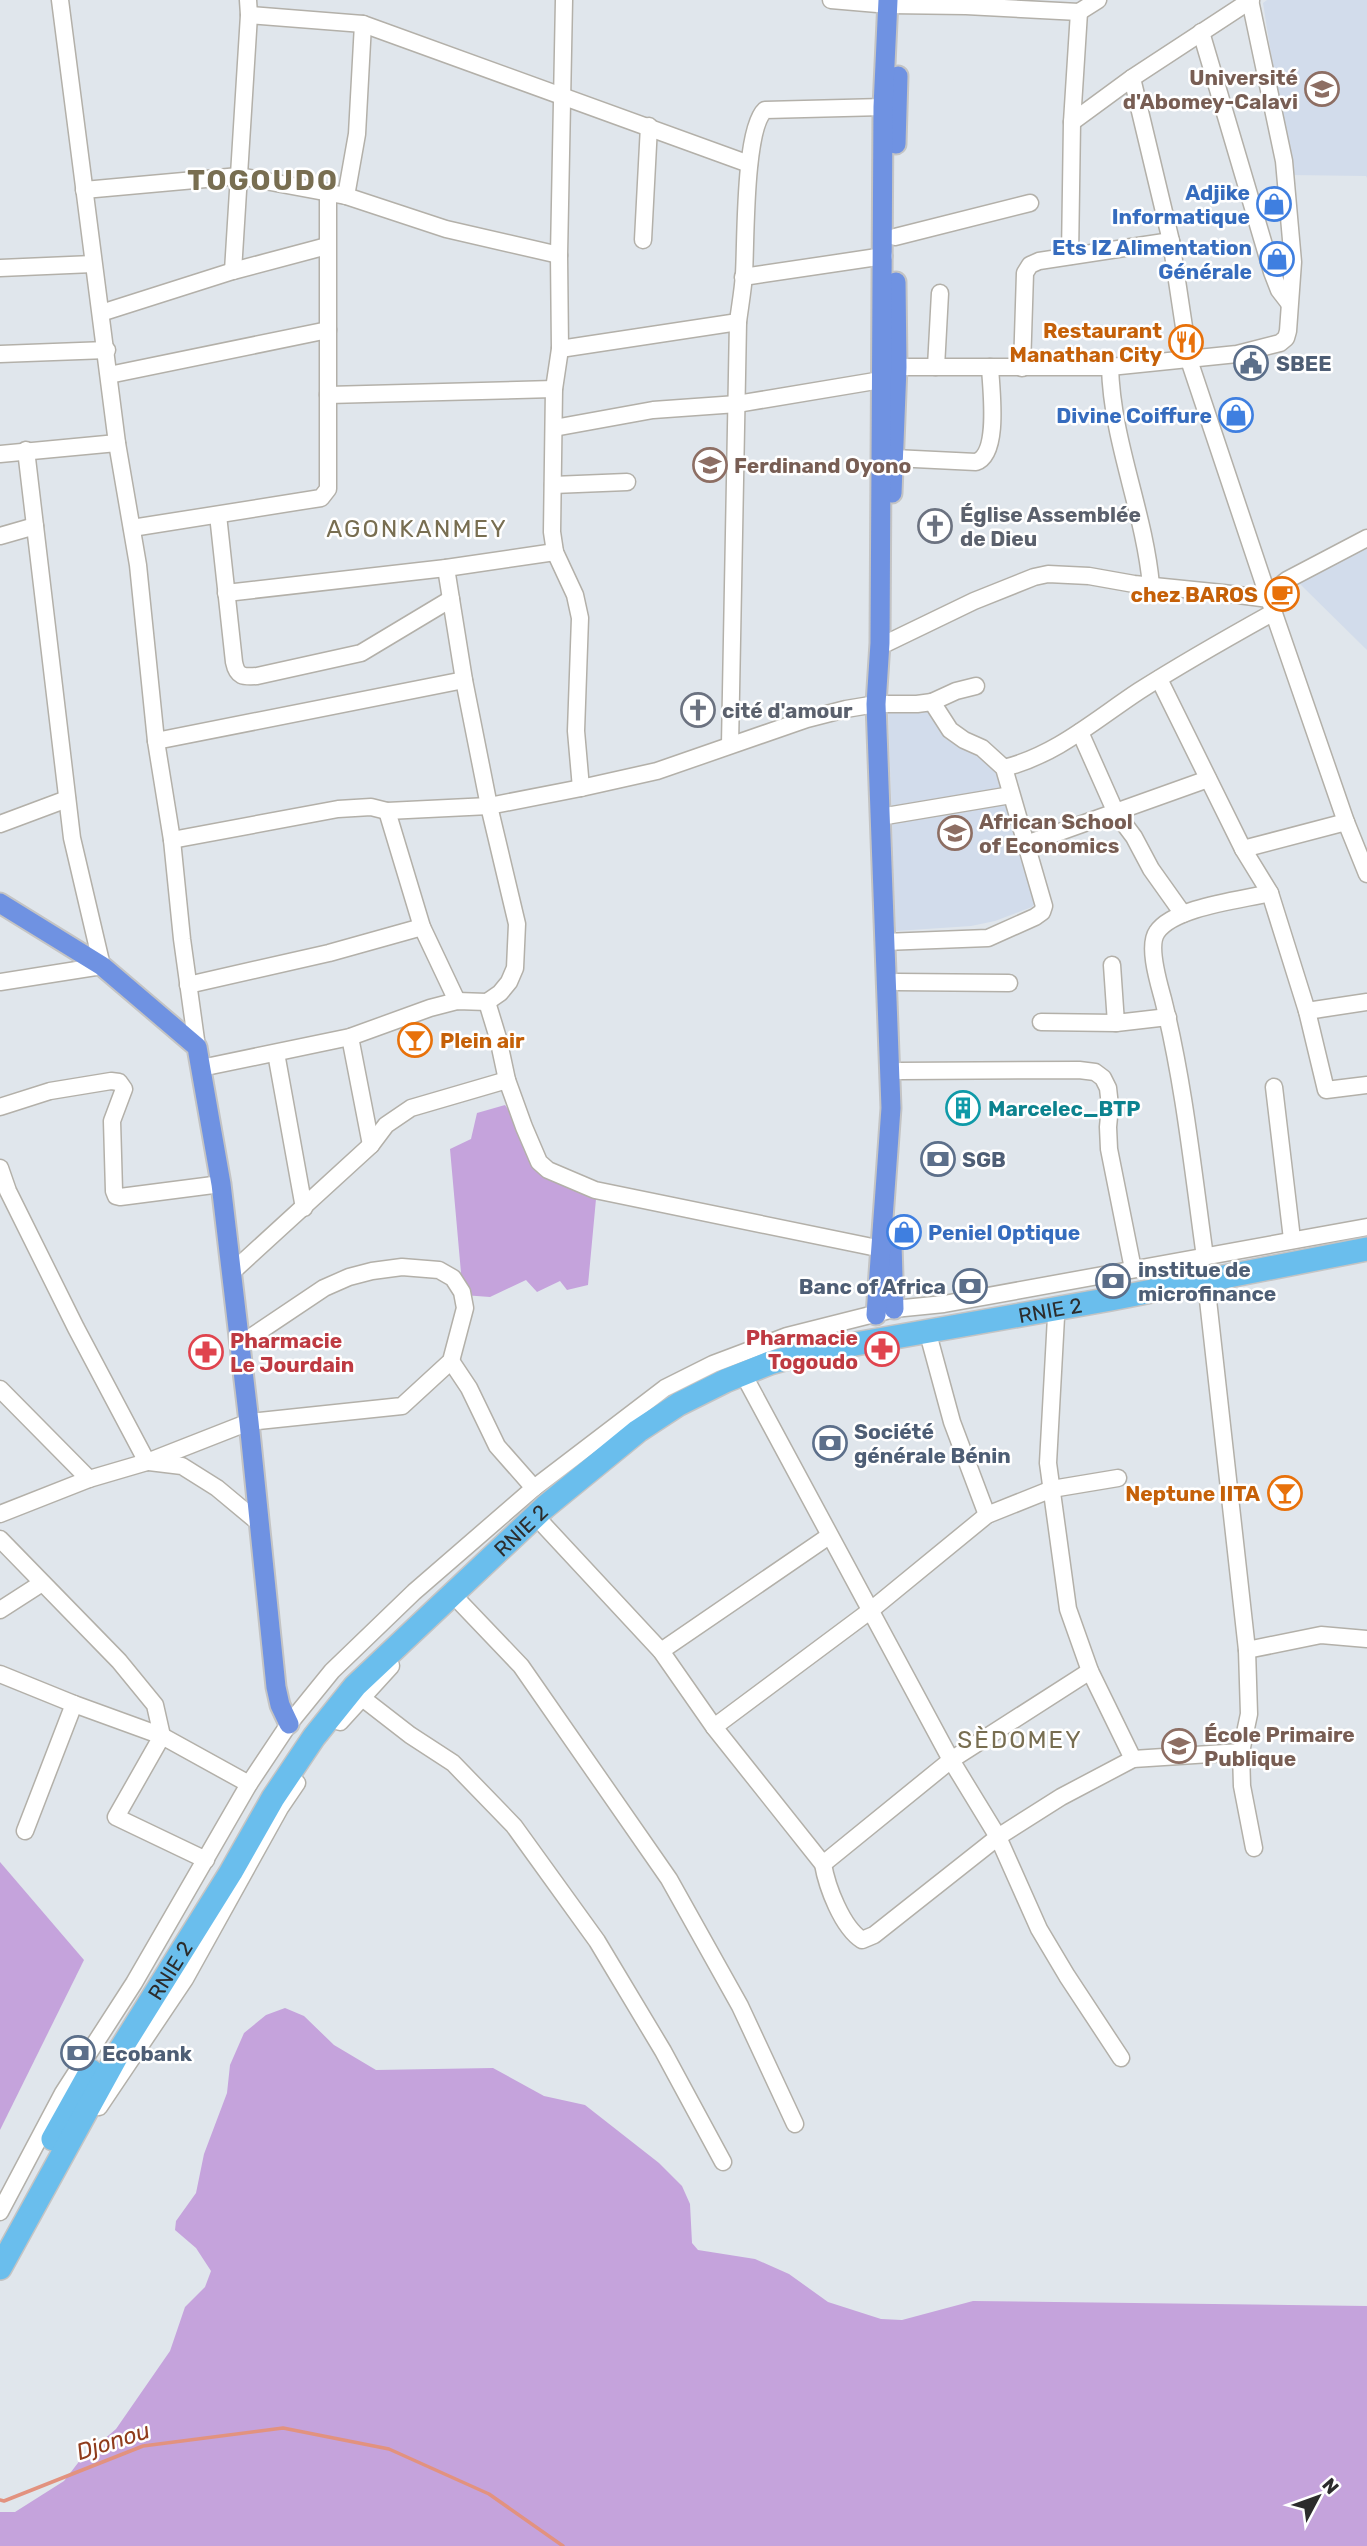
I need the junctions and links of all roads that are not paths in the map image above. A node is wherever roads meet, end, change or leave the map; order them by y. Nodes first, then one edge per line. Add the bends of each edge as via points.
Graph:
1 (60, 0) edge
2 (564, 0) edge
3 (831, 0) edge
4 (1098, 0) edge
5 (894, 2) edge
6 (1242, 2) edge
7 (970, 3) edge
8 (248, 8) edge
9 (1079, 12) junction
10 (363, 24) junction
11 (1201, 32) junction
12 (1132, 78) junction
13 (562, 95) junction
14 (884, 107) junction
15 (1072, 122) junction
16 (649, 126) junction
17 (750, 164) junction
18 (239, 176) junction
19 (84, 190) junction
20 (328, 192) junction
21 (346, 196) junction
22 (1030, 203) dead end
23 (895, 237) junction
24 (643, 240) dead end
25 (1171, 241) junction
26 (327, 246) junction
27 (559, 255) junction
28 (884, 256) junction
29 (1070, 256) junction
30 (93, 264) junction
31 (0, 268) edge
32 (233, 271) junction
33 (743, 277) junction
34 (940, 293) dead end
35 (1289, 303) junction
36 (101, 313) junction
37 (738, 322) junction
38 (328, 330) junction
39 (560, 349) junction
40 (107, 350) junction
41 (0, 354) edge
42 (1189, 360) junction
43 (897, 367) junction
44 (936, 367) junction
45 (990, 367) junction
46 (1110, 367) junction
47 (1022, 368) junction
48 (109, 375) junction
49 (881, 380) junction
50 (554, 389) junction
51 (328, 396) junction
52 (737, 404) junction
53 (554, 428) junction
54 (117, 443) junction
55 (26, 450) junction
56 (0, 454) edge
57 (894, 458) junction
58 (627, 482) dead end
59 (553, 485) junction
60 (218, 515) junction
61 (35, 526) junction
62 (132, 528) junction
63 (0, 536) edge
64 (1367, 538) edge
65 (555, 552) junction
66 (884, 553) junction
67 (446, 568) junction
68 (1151, 585) junction
69 (226, 593) junction
70 (451, 599) junction
71 (1271, 606) junction
72 (887, 643) junction
73 (1159, 679) junction
74 (464, 680) junction
75 (976, 686) dead end
76 (932, 702) junction
77 (882, 705) junction
78 (1080, 733) junction
79 (156, 741) junction
80 (730, 744) junction
81 (1004, 768) junction
82 (1208, 779) junction
83 (581, 789) junction
84 (1011, 795) junction
85 (68, 799) junction
86 (489, 806) junction
87 (387, 811) junction
88 (1116, 813) junction
89 (884, 816) junction
90 (1346, 822) junction
91 (0, 824) edge
92 (172, 840) junction
93 (1026, 844) junction
94 (1243, 849) junction
95 (1367, 874) edge
96 (1270, 893) junction
97 (0, 903) edge
98 (1183, 914) junction
99 (422, 927) junction
100 (890, 942) junction
101 (1112, 965) dead end
102 (102, 966) junction
103 (0, 982) edge
104 (897, 982) junction
105 (1009, 983) dead end
106 (188, 985) junction
107 (457, 1001) junction
108 (487, 1002) junction
109 (1367, 1002) edge
110 (1307, 1011) junction
111 (1168, 1017) junction
112 (1041, 1022) dead end
113 (1115, 1023) junction
114 (350, 1037) junction
115 (197, 1047) junction
116 (276, 1052) junction
117 (201, 1068) junction
118 (900, 1071) junction
119 (507, 1080) junction
120 (1367, 1085) edge
121 (1274, 1087) dead end
122 (0, 1107) edge
123 (371, 1145) junction
124 (0, 1168) edge
125 (221, 1184) junction
126 (4, 1194) edge
127 (303, 1208) junction
128 (1367, 1227) edge
129 (1367, 1237) edge
130 (1293, 1239) junction
131 (882, 1249) junction
132 (1367, 1249) edge
133 (1205, 1257) junction
134 (1367, 1259) edge
135 (1133, 1269) junction
136 (231, 1273) junction
137 (1207, 1291) junction
138 (1056, 1317) junction
139 (892, 1329) junction
140 (930, 1341) junction
141 (239, 1345) junction
142 (451, 1361) junction
143 (748, 1382) junction
144 (0, 1389) edge
145 (249, 1422) junction
146 (147, 1462) junction
147 (1118, 1478) dead end
148 (89, 1479) junction
149 (534, 1488) junction
150 (1052, 1489) junction
151 (0, 1514) edge
152 (987, 1515) junction
153 (541, 1522) junction
154 (259, 1523) junction
155 (829, 1536) junction
156 (0, 1539) edge
157 (42, 1583) junction
158 (457, 1599) junction
159 (0, 1610) edge
160 (871, 1610) junction
161 (1367, 1639) edge
162 (1247, 1650) junction
163 (661, 1651) junction
164 (1090, 1671) junction
165 (0, 1674) edge
166 (361, 1697) junction
167 (74, 1704) junction
168 (714, 1727) junction
169 (301, 1731) junction
170 (162, 1736) junction
171 (1241, 1752) junction
172 (1133, 1759) junction
173 (951, 1760) junction
174 (250, 1784) junction
175 (25, 1831) dead end
176 (998, 1837) junction
177 (1254, 1848) dead end
178 (206, 1860) junction
179 (822, 1864) junction
180 (1121, 2058) dead end
181 (795, 2124) dead end
182 (723, 2162) dead end
183 (0, 2212) edge
184 (0, 2237) edge
185 (0, 2268) edge
186 (0, 2274) edge

1 - 19 street
2 - 13 street
3 - 5 street
4 - 9 street
5 - 7 street
5 - 14 main road
5 - 23 main road
6 - 11 street
6 - 35 street via 1284,161 1293,262
7 - 9 street
8 - 10 street
8 - 18 street
9 - 15 street
10 - 13 street
10 - 21 street via 357,134
11 - 12 street
11 - 35 street via 1272,272
12 - 15 street
12 - 25 street
13 - 16 street
13 - 27 street
14 - 17 street via 765,110 756,123
14 - 28 main road
15 - 29 street
16 - 17 street
16 - 24 street
17 - 33 street
18 - 19 street
18 - 20 street
18 - 32 street
19 - 30 street
20 - 21 street
20 - 26 street
21 - 27 street via 446,229
22 - 23 street
23 - 43 main road
25 - 29 street
25 - 42 street
26 - 32 street
26 - 38 street
27 - 39 street
28 - 33 street
28 - 49 main road
29 - 47 street via 1039,261 1025,273
30 - 31 street
30 - 36 street
32 - 36 street
33 - 37 street
34 - 44 street
35 - 42 street via 1288,331 1280,343
36 - 40 street
37 - 39 street
37 - 52 street
38 - 48 street
38 - 51 street
39 - 50 street
40 - 41 street
40 - 48 street
42 - 46 street
42 - 71 street
43 - 44 street
43 - 49 street
43 - 57 main road
44 - 45 street
45 - 47 street
45 - 57 street via 992,424 988,450 981,461
46 - 47 street
46 - 68 street via 1115,422 1142,522
48 - 54 street
49 - 52 street
49 - 66 main road
50 - 51 street
50 - 53 street
51 - 60 street via 326,494
52 - 53 street via 653,410
52 - 80 street
53 - 59 street
54 - 55 street
54 - 62 street
55 - 56 street
55 - 61 street
57 - 66 main road
58 - 59 street
59 - 65 street
60 - 62 street
60 - 69 street
61 - 63 street
61 - 85 street
62 - 79 street
64 - 71 street via 1287,580 1277,588
65 - 67 street
65 - 83 street via 580,618 576,730
66 - 72 main road
66 - 77 main road
67 - 69 street
67 - 70 street
68 - 71 street
68 - 72 street via 1089,576 1041,576 974,601
69 - 70 street via 236,673 248,677 361,653
70 - 74 street
71 - 73 street
71 - 90 street
72 - 77 main road
73 - 78 street
73 - 82 street
74 - 79 street
74 - 86 street
75 - 76 street
76 - 77 street
76 - 81 street via 950,730 982,748
77 - 80 street via 807,719
77 - 89 main road
78 - 81 street via 1054,750
78 - 88 street
79 - 92 street
80 - 83 street via 697,759
81 - 84 street
82 - 88 street
82 - 94 street
83 - 86 street
84 - 89 street
84 - 93 street
85 - 91 street
85 - 102 street via 72,838
86 - 87 street
86 - 108 street via 517,925 515,968 500,993
87 - 92 street via 338,809
87 - 99 street
88 - 93 street
88 - 98 street
89 - 100 main road
90 - 94 street
90 - 95 street
92 - 106 street
93 - 100 street via 1044,901 1042,912 988,938
94 - 96 street
96 - 98 street
96 - 110 street
97 - 102 main road
98 - 111 street via 1164,923 1154,935 1154,956
99 - 106 street
99 - 107 street
100 - 104 main road
100 - 131 main road via 891,1108
101 - 113 street
102 - 103 street
102 - 115 main road
104 - 105 street
104 - 118 main road
106 - 115 street
107 - 108 street
107 - 114 street
108 - 119 street
109 - 110 street
110 - 120 street via 1326,1090
111 - 113 street
111 - 133 street
112 - 113 street
114 - 116 street
114 - 123 street
115 - 117 main road
116 - 117 street
116 - 127 street
117 - 125 main road
118 - 135 street via 1079,1070 1103,1077 1111,1106 1109,1149
118 - 139 main road
119 - 123 street via 411,1108 386,1125
119 - 131 street via 539,1162 567,1180 595,1190
121 - 130 street
122 - 125 street via 50,1091 119,1083 124,1089 113,1121 116,1196
123 - 127 street
124 - 126 street
125 - 136 main road
126 - 146 street
127 - 136 street
128 - 130 street
129 - 139 highway, RNIE 2 / RNIE 2
130 - 133 street
131 - 139 main road
132 - 139 highway, RNIE 2 / RNIE 2 via 1086,1304
133 - 135 street
134 - 137 street
135 - 139 street via 944,1304
136 - 141 main road
137 - 138 street
137 - 162 street
138 - 140 street
138 - 150 street via 1048,1463
139 - 140 street
139 - 143 street
139 - 149 street via 787,1336 713,1364 665,1388
139 - 169 highway, RNIE 2 / RNIE 2 via 783,1348 716,1374 667,1400 468,1559 343,1680
140 - 152 street via 952,1422
141 - 142 street via 324,1288 349,1277 402,1267 439,1270 453,1278 462,1292 465,1308
141 - 145 main road
142 - 145 street via 402,1406
142 - 149 street via 497,1446
143 - 153 street via 674,1418 619,1455
143 - 155 street
144 - 148 street
145 - 146 street
145 - 154 main road
146 - 148 street
146 - 154 street via 183,1466
147 - 150 street
148 - 151 street
149 - 169 street via 341,1662
150 - 152 street
150 - 164 street via 1068,1609
152 - 160 street
153 - 158 street
153 - 163 street
154 - 169 main road via 276,1687 280,1705
155 - 160 street
155 - 163 street
156 - 157 street
157 - 159 street
157 - 170 street via 155,1705
158 - 166 street
158 - 181 street via 521,1666 669,1879 740,2006
160 - 168 street
160 - 173 street
161 - 162 street via 1321,1636
162 - 171 street via 1250,1714
163 - 168 street
164 - 172 street
164 - 173 street
165 - 167 street
166 - 182 street via 453,1763 514,1826 597,1941
166 - 186 street via 324,1741 281,1808 185,1979 97,2111 24,2246
167 - 170 street
167 - 175 street
168 - 179 street
169 - 174 street
169 - 184 highway, RNIE 2 / RNIE 2 via 94,2066
169 - 185 highway, RNIE 2 / RNIE 2 via 273,1798 120,2050
170 - 174 street
170 - 178 street via 117,1817
171 - 172 street
171 - 177 street via 1242,1786
172 - 176 street
173 - 176 street
173 - 179 street
174 - 178 street
176 - 179 street via 862,1940 852,1934 826,1883
176 - 180 street via 1039,1929
178 - 183 street via 63,2093

